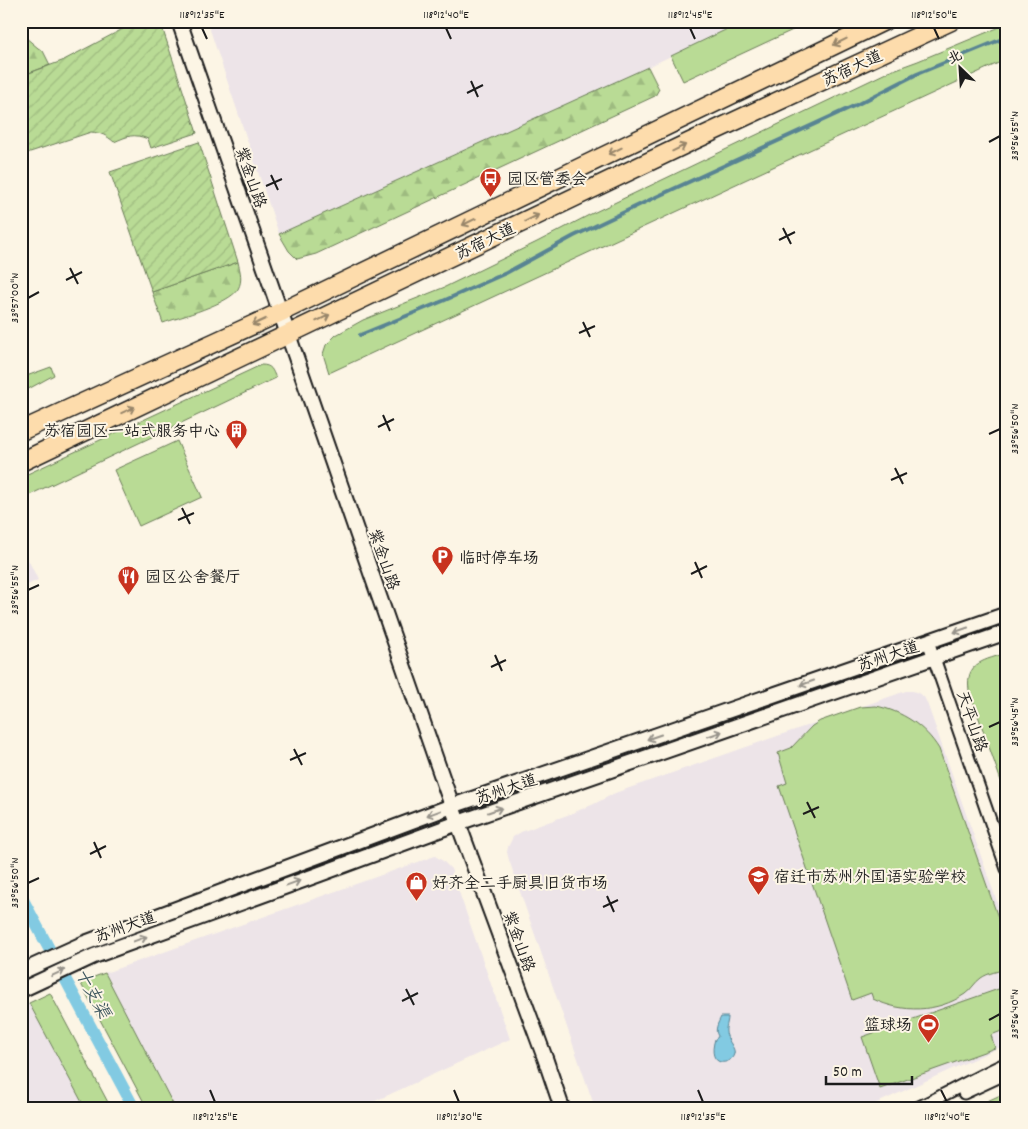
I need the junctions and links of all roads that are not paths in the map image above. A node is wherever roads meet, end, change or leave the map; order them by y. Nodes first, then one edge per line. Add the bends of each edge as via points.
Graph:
1 (179, 21) edge
2 (884, 21) edge
3 (950, 21) edge
4 (281, 312) junction
5 (288, 335) junction
6 (21, 431) edge
7 (21, 462) edge
8 (1007, 614) edge
9 (1007, 632) edge
10 (931, 640) junction
11 (937, 656) junction
12 (452, 806) junction
13 (458, 823) junction
14 (1007, 848) edge
15 (1007, 869) edge
16 (21, 972) edge
17 (21, 990) edge
18 (1007, 1063) edge
19 (1007, 1073) edge
20 (562, 1108) edge
21 (917, 1108) edge
22 (930, 1108) edge

1 - 4 street, 紫金山路
2 -> 4 main road, 苏宿大道
5 -> 3 main road, 苏宿大道
4 - 5 street, 紫金山路
4 -> 6 main road, 苏宿大道
7 -> 5 main road, 苏宿大道
5 - 12 street, 紫金山路
8 -> 10 street, 苏州大道
9 - 11 street, 苏州大道
10 - 11 street, 天平山路
10 -> 12 street, 苏州大道
13 -> 11 street, 苏州大道
11 - 14 street, 天平山路
11 - 15 street, 天平山路
12 - 13 street, 紫金山路
12 -> 16 street, 苏州大道 via 85,943
17 -> 13 street, 苏州大道 via 94,956
13 - 20 street, 紫金山路
18 - 21 street
19 - 22 street

